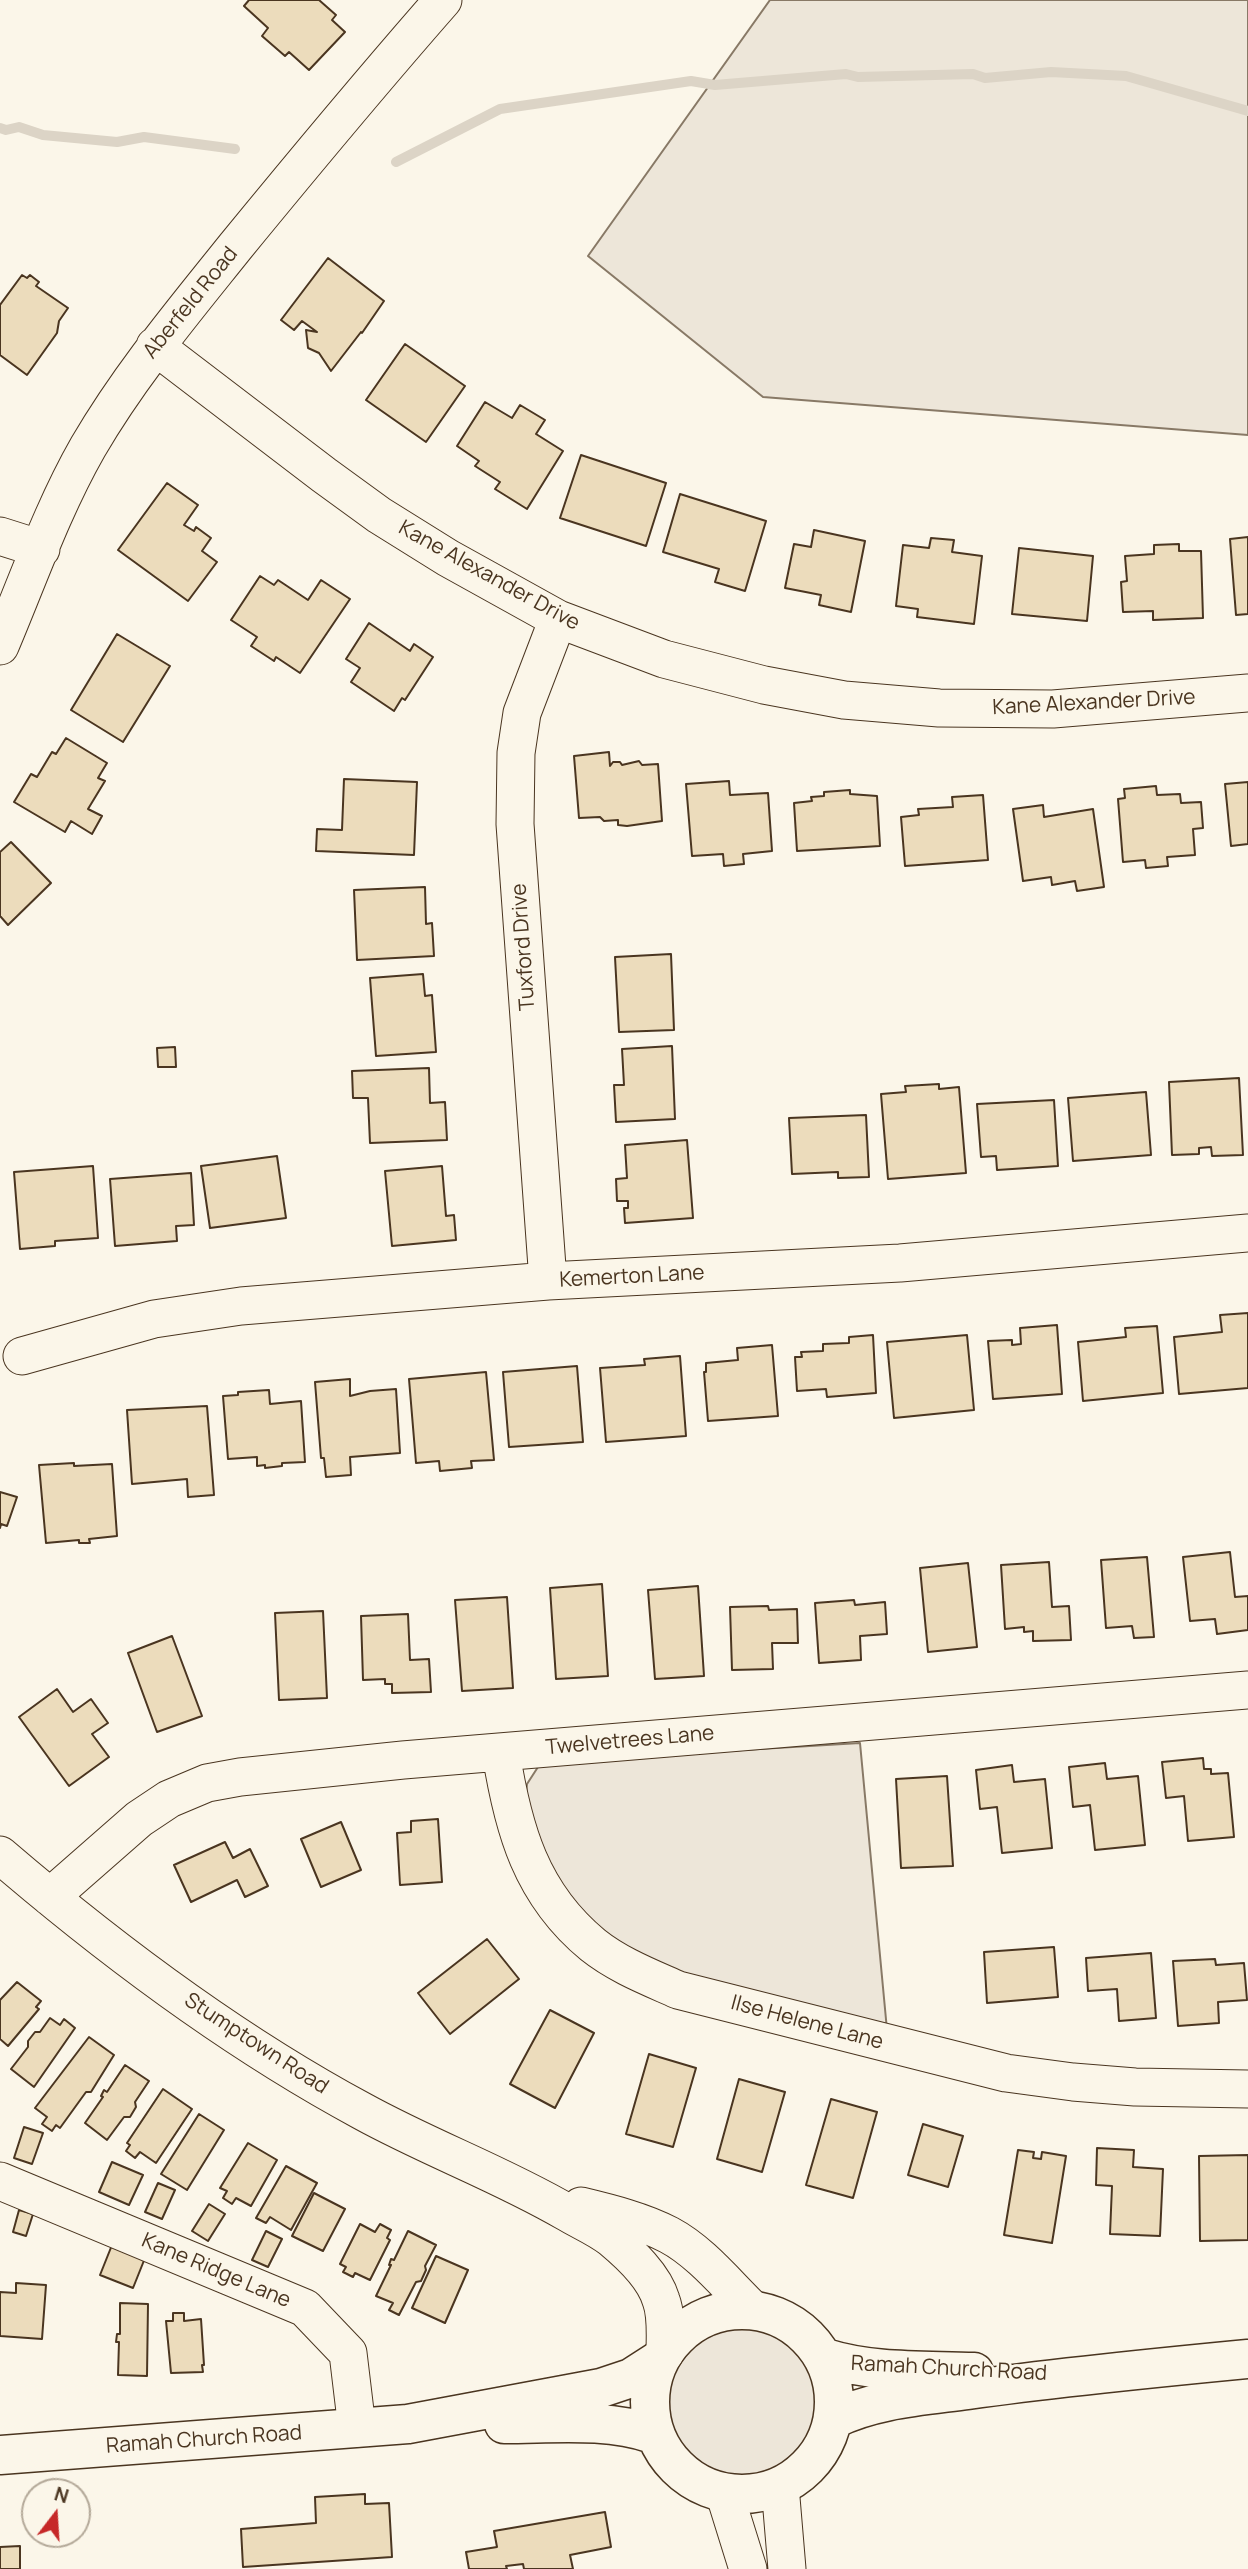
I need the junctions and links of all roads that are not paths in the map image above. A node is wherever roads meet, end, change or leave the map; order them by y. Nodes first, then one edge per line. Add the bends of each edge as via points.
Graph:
1 (443, 0) edge
2 (155, 346) junction
3 (0, 536) edge
4 (41, 549) junction
5 (558, 620) junction
6 (0, 646) edge
7 (1248, 693) edge
8 (1248, 1233) edge
9 (548, 1281) junction
10 (22, 1356) dead end
11 (1248, 1690) edge
12 (501, 1753) junction
13 (0, 1855) edge
14 (50, 1897) junction
15 (1248, 2089) edge
16 (0, 2181) edge
17 (536, 2194) junction
18 (754, 2310) junction
19 (662, 2356) junction
20 (825, 2358) junction
21 (1248, 2360) edge
22 (1074, 2375) junction
23 (834, 2419) junction
24 (408, 2424) junction
25 (357, 2428) junction
26 (653, 2434) junction
27 (0, 2455) edge
28 (780, 2486) junction
29 (724, 2492) junction
30 (748, 2569) edge
31 (787, 2569) edge

1 - 2 street, Aberfeld Road via 347,109
2 - 4 street, Aberfeld Road via 88,447
2 - 5 street, Kane Alexander Drive via 379,515
3 - 4 street
4 - 6 street, Aberfeld Road
5 - 7 street, Kane Alexander Drive via 664,659 844,700 939,708 1053,709
5 - 9 street, Tuxford Drive via 522,713 516,753 516,838
8 - 9 street, Kemerton Lane via 900,1263
9 - 10 street, Kemerton Lane via 241,1306 154,1319
11 - 12 street, Twelvetrees Lane
12 - 14 street, Twelvetrees Lane via 240,1776 207,1783 169,1799 139,1819
12 - 15 street, Ilse Helene Lane via 518,1835 535,1877 561,1914 594,1946 678,1990 1006,2073 1135,2087
13 - 14 street, Stumptown Road
14 - 17 street, Stumptown Road via 200,2011 278,2063 423,2143
16 - 25 street, Kane Ridge Lane via 305,2308 348,2353
17 - 18 street, Stumptown Road via 668,2235
17 - 19 street, Stumptown Road via 611,2238 643,2269 662,2300
18 - 19 main road, Ramah Church Road via 725,2311 698,2320 676,2337
18 - 20 main road, Ramah Church Road via 783,2319 809,2338
19 - 24 main road, Ramah Church Road via 631,2378 601,2388
19 - 26 main road, Ramah Church Road via 650,2391
20 - 22 main road, Ramah Church Road via 873,2368
20 - 23 main road, Ramah Church Road via 834,2388
21 - 22 main road, Ramah Church Road
22 - 23 main road, Ramah Church Road via 875,2405
23 - 28 main road, Ramah Church Road via 817,2457
24 - 25 main road, Ramah Church Road
24 - 26 main road, Ramah Church Road via 611,2424
25 - 27 main road, Ramah Church Road
26 - 29 main road, Ramah Church Road via 678,2468 699,2483
28 - 29 main road, Ramah Church Road via 752,2494
28 - 31 street
29 - 30 street

